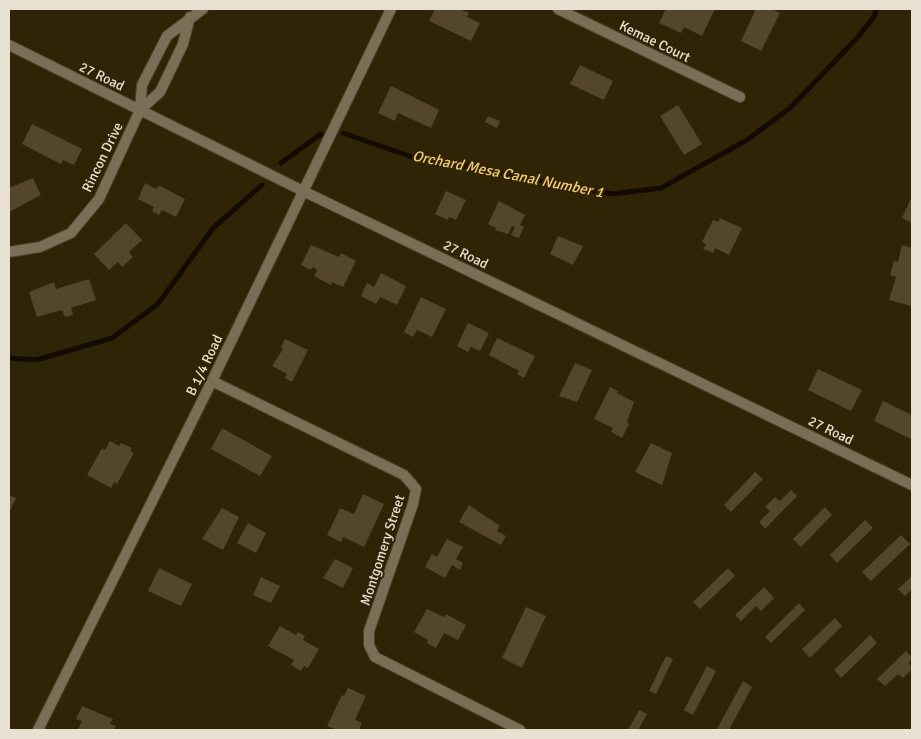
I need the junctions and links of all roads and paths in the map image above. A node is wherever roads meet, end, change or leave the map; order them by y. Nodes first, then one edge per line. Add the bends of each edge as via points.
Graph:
1 (203, 9) edge
2 (391, 9) edge
3 (558, 9) edge
4 (190, 17) junction
5 (9, 45) edge
6 (740, 97) dead end
7 (140, 110) junction
8 (303, 191) junction
9 (9, 252) edge
10 (212, 381) junction
11 (912, 485) edge
12 (38, 730) edge
13 (520, 730) edge

1 - 4 street
2 - 8 street, B 1/4 Road
3 - 6 street, Kemae Court
4 - 7 street via 183,44 160,92
4 - 7 street via 167,36 142,86
5 - 7 street, 27 Road
7 - 8 street, 27 Road
7 - 9 street, Rincon Drive via 99,200 70,233 40,247
8 - 10 street, B 1/4 Road
8 - 11 street, 27 Road
10 - 12 street, B 1/4 Road
10 - 13 street, Montgomery Street via 404,475 416,489 413,504 369,631 369,644 375,657

